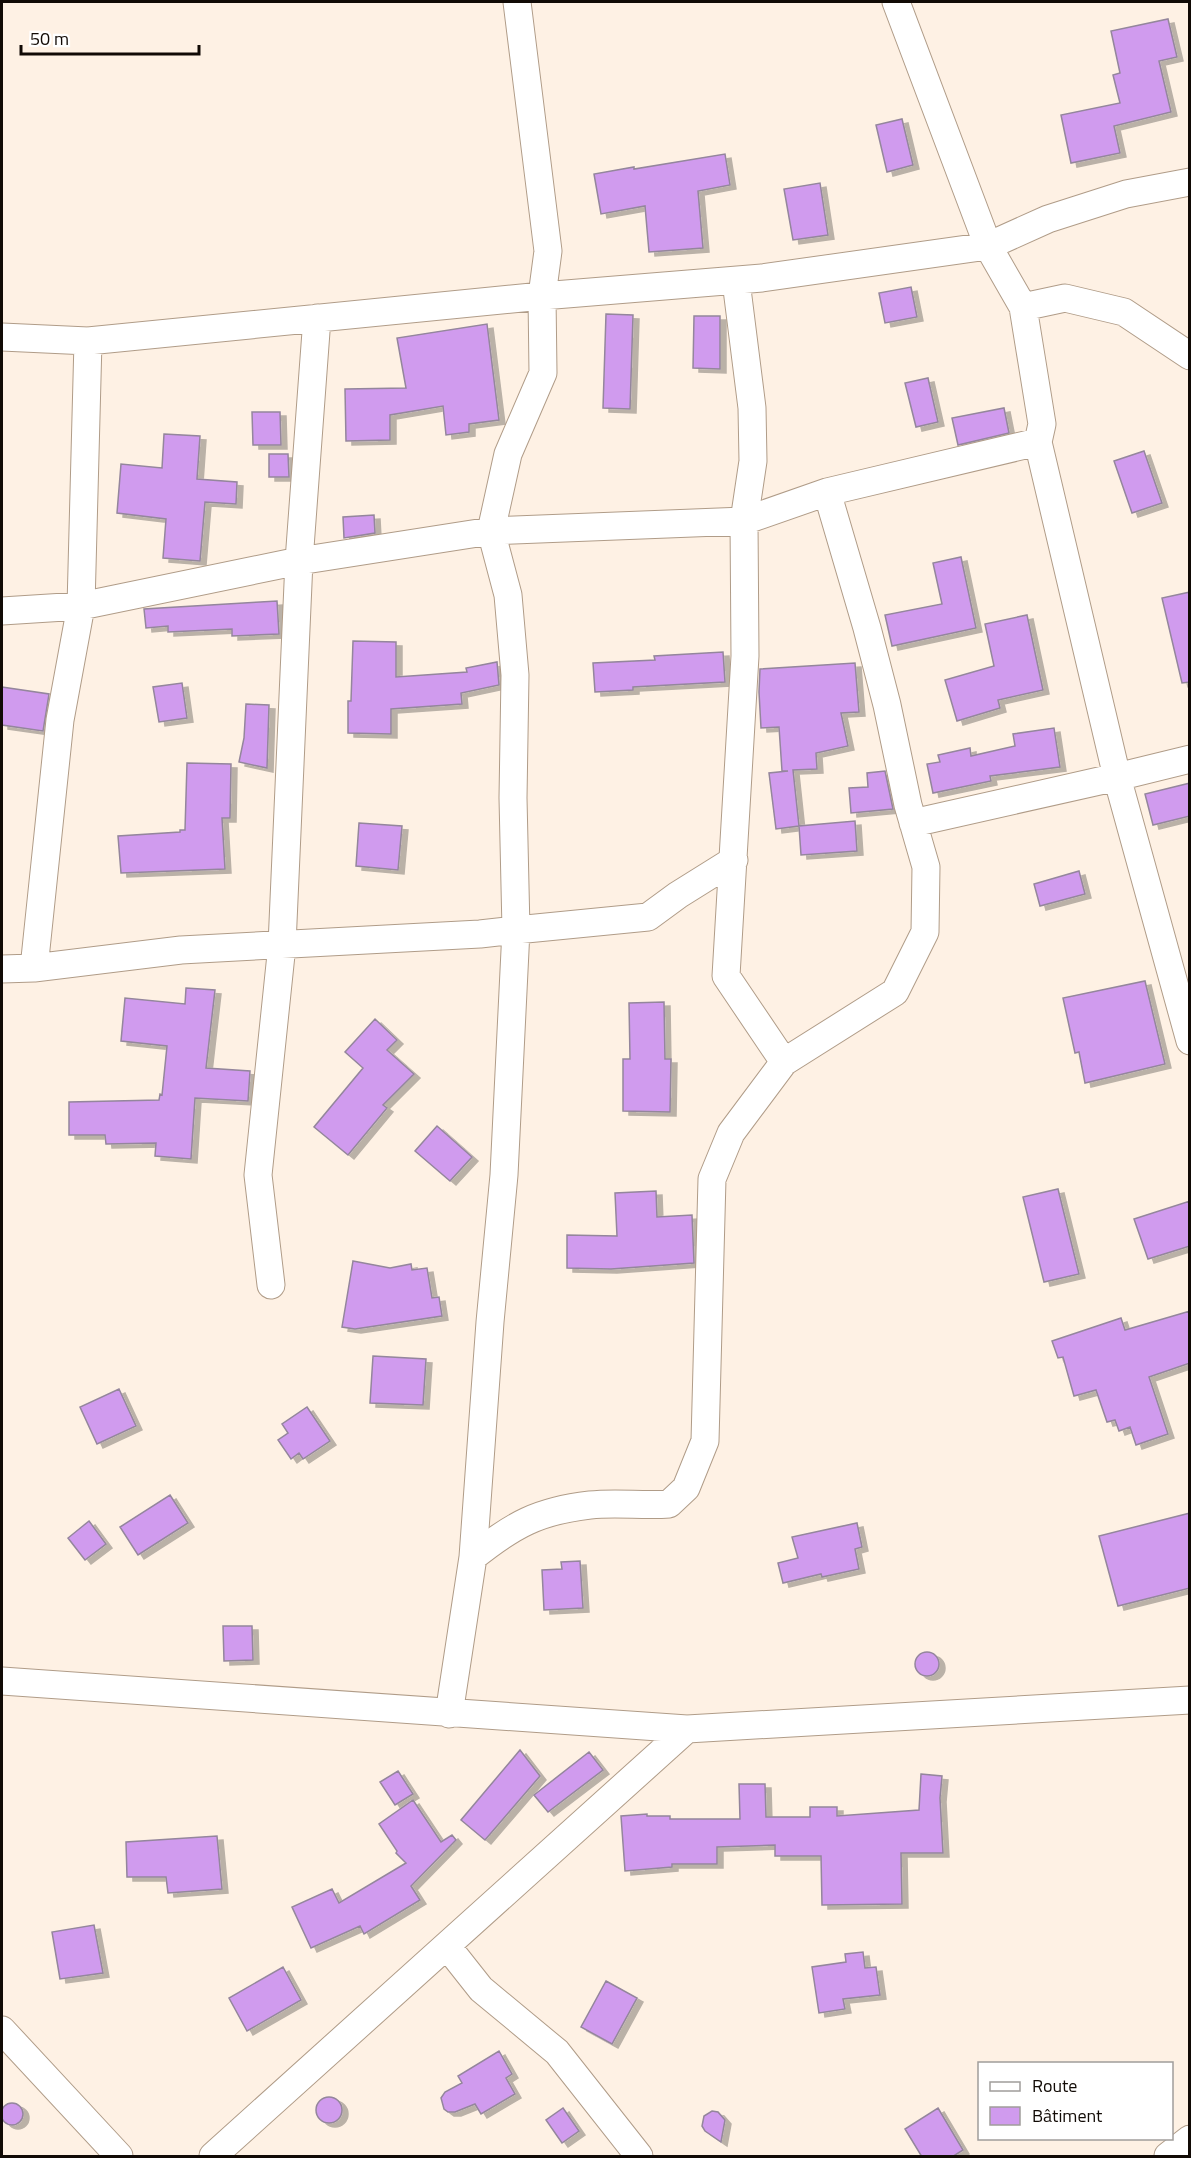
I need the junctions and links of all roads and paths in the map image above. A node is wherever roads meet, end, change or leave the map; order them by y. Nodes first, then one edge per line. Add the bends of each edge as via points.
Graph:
1 (517, 2) edge
2 (896, 2) edge
3 (1190, 182) edge
4 (988, 246) junction
5 (736, 282) junction
6 (542, 296) junction
7 (1023, 308) junction
8 (317, 318) junction
9 (2, 337) edge
10 (88, 341) junction
11 (1190, 356) edge
12 (1038, 442) junction
13 (827, 492) junction
14 (744, 521) junction
15 (491, 531) junction
16 (299, 561) junction
17 (81, 606) junction
18 (2, 611) edge
19 (1190, 759) edge
20 (1117, 777) junction
21 (913, 823) junction
22 (734, 860) junction
23 (516, 930) junction
24 (282, 945) junction
25 (34, 968) junction
26 (2, 969) edge
27 (1190, 1041) edge
28 (784, 1062) junction
29 (271, 1285) dead end
30 (473, 1557) junction
31 (2, 1681) edge
32 (1190, 1700) edge
33 (450, 1714) junction
34 (687, 1729) junction
35 (447, 1946) junction
36 (2, 2030) edge
37 (1190, 2139) edge
38 (119, 2157) edge
39 (213, 2157) edge
40 (639, 2157) edge
41 (1168, 2157) edge

1 - 6 street via 548,251
2 - 4 street
3 - 4 street via 1115,198 1048,219
4 - 5 street
4 - 7 street
5 - 6 street
5 - 14 street via 752,408 753,461
6 - 8 street
6 - 15 street via 543,373 508,454
7 - 11 street via 1065,298 1124,312
7 - 12 street via 1042,424
8 - 10 street
8 - 16 street
9 - 10 street
10 - 17 street
12 - 13 street
12 - 20 street
13 - 14 street
13 - 21 street via 867,628
14 - 15 street
14 - 22 street via 745,656
15 - 16 street
15 - 23 street via 508,595 515,675
16 - 17 street
16 - 24 street
17 - 18 street
17 - 25 street via 60,720
19 - 20 street
20 - 21 street
20 - 27 street
21 - 28 street via 926,867 926,932 895,992
22 - 23 street via 648,917
22 - 28 street via 726,976
23 - 24 street
23 - 30 street via 504,1175
24 - 25 street via 181,950
24 - 29 street via 258,1175
25 - 26 street
28 - 30 street via 731,1133 712,1179 705,1441 686,1488 669,1504 591,1505 536,1516 504,1532
30 - 33 street
31 - 33 street
32 - 34 street
33 - 34 street
34 - 35 street
35 - 39 street
35 - 40 street via 481,1989 557,2052
36 - 38 street
37 - 41 street

